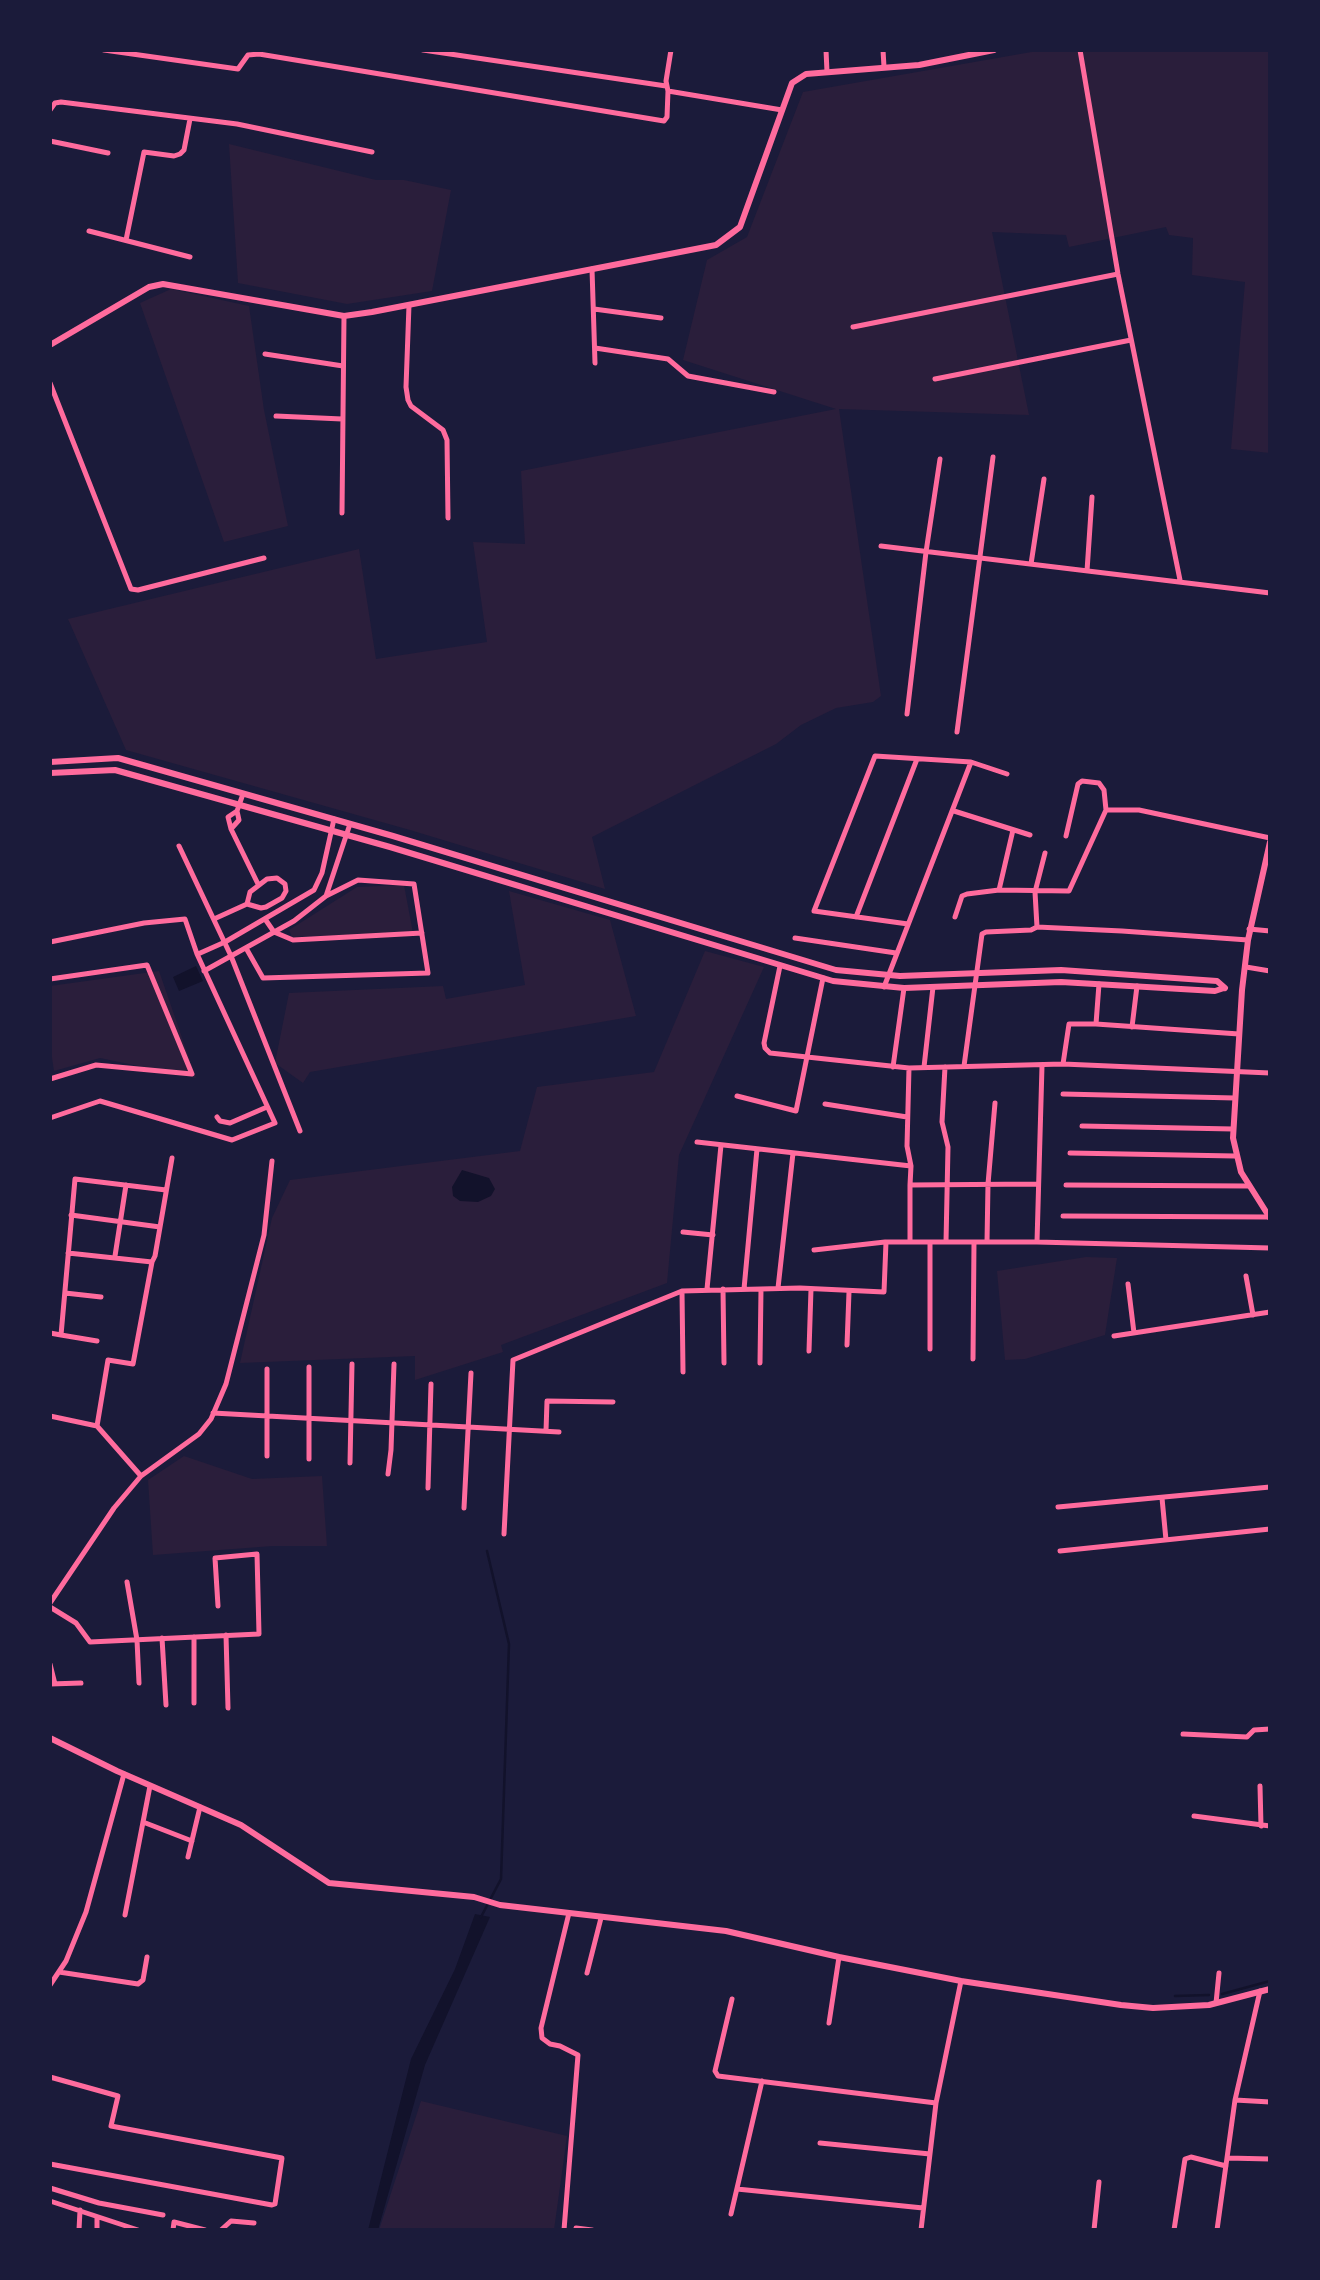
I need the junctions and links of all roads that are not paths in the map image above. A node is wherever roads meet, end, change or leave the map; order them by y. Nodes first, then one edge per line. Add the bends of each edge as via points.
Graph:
1 (104, 50) edge
2 (422, 50) edge
3 (671, 50) edge
4 (826, 50) edge
5 (882, 50) edge
6 (994, 50) edge
7 (1080, 50) edge
8 (981, 51) edge
9 (884, 68) junction
10 (827, 72) junction
11 (667, 88) junction
12 (50, 110) edge
13 (782, 110) junction
14 (190, 119) junction
15 (50, 142) edge
16 (372, 152) dead end
17 (108, 153) dead end
18 (89, 231) dead end
19 (126, 240) junction
20 (190, 256) dead end
21 (592, 269) junction
22 (1118, 274) junction
23 (409, 305) junction
24 (594, 309) junction
25 (344, 316) junction
26 (661, 318) dead end
27 (853, 327) dead end
28 (1131, 340) junction
29 (50, 345) edge
30 (595, 348) junction
31 (266, 354) dead end
32 (596, 363) dead end
33 (343, 366) junction
34 (935, 379) dead end
35 (50, 383) edge
36 (774, 392) dead end
37 (276, 416) dead end
38 (342, 420) junction
39 (993, 457) dead end
40 (940, 459) dead end
41 (1044, 479) dead end
42 (1092, 496) dead end
43 (342, 512) dead end
44 (448, 518) dead end
45 (881, 546) dead end
46 (926, 552) junction
47 (264, 558) dead end
48 (979, 558) junction
49 (1031, 564) junction
50 (1087, 571) junction
51 (1180, 580) junction
52 (1270, 592) edge
53 (907, 714) dead end
54 (956, 732) dead end
55 (918, 759) junction
56 (50, 762) edge
57 (971, 762) junction
58 (50, 774) edge
59 (1007, 774) dead end
60 (243, 794) junction
61 (238, 808) junction
62 (1106, 810) junction
63 (954, 811) junction
64 (334, 820) junction
65 (350, 824) junction
66 (1013, 830) junction
67 (332, 831) junction
68 (1030, 835) dead end
69 (348, 836) junction
70 (1066, 836) dead end
71 (1270, 840) edge
72 (180, 846) dead end
73 (1045, 854) dead end
74 (258, 884) junction
75 (562, 887) junction
76 (999, 890) junction
77 (1035, 892) junction
78 (326, 896) junction
79 (558, 898) junction
80 (248, 904) junction
81 (856, 917) junction
82 (955, 917) dead end
83 (214, 919) junction
84 (265, 919) junction
85 (908, 924) junction
86 (1037, 927) junction
87 (1250, 928) junction
88 (274, 932) junction
89 (1270, 932) edge
90 (422, 934) junction
91 (795, 938) dead end
92 (1248, 940) junction
93 (50, 942) edge
94 (225, 942) junction
95 (246, 948) junction
96 (897, 953) junction
97 (197, 954) junction
98 (231, 956) junction
99 (780, 965) junction
100 (1246, 967) junction
101 (204, 970) junction
102 (1270, 971) edge
103 (976, 973) junction
104 (1128, 974) junction
105 (888, 975) junction
106 (823, 978) junction
107 (50, 979) edge
108 (1099, 984) junction
109 (975, 985) junction
110 (884, 986) junction
111 (934, 986) junction
112 (1125, 986) junction
113 (1137, 986) junction
114 (904, 988) junction
115 (1226, 988) junction
116 (1242, 990) junction
117 (1096, 1024) junction
118 (1132, 1027) junction
119 (1239, 1034) junction
120 (806, 1058) junction
121 (1063, 1064) junction
122 (964, 1066) junction
123 (1042, 1066) junction
124 (893, 1067) junction
125 (924, 1067) junction
126 (945, 1067) junction
127 (910, 1068) junction
128 (1237, 1070) junction
129 (1270, 1073) edge
130 (50, 1079) edge
131 (1063, 1094) dead end
132 (737, 1096) dead end
133 (1235, 1098) junction
134 (825, 1104) dead end
135 (995, 1104) dead end
136 (267, 1107) junction
137 (217, 1117) dead end
138 (907, 1117) junction
139 (50, 1118) edge
140 (1082, 1126) dead end
141 (1234, 1129) junction
142 (300, 1130) dead end
143 (697, 1142) dead end
144 (721, 1145) junction
145 (758, 1149) junction
146 (793, 1153) junction
147 (1070, 1153) dead end
148 (1236, 1156) junction
149 (172, 1158) dead end
150 (272, 1161) dead end
151 (911, 1166) junction
152 (947, 1184) junction
153 (988, 1184) junction
154 (1037, 1184) junction
155 (126, 1185) junction
156 (910, 1185) junction
157 (1066, 1185) dead end
158 (1248, 1186) junction
159 (166, 1190) junction
160 (72, 1215) junction
161 (1063, 1216) dead end
162 (1270, 1218) edge
163 (120, 1222) junction
164 (160, 1227) junction
165 (683, 1232) dead end
166 (714, 1235) junction
167 (886, 1242) junction
168 (910, 1242) junction
169 (930, 1242) junction
170 (946, 1242) junction
171 (974, 1242) junction
172 (987, 1242) junction
173 (1036, 1242) junction
174 (1270, 1248) edge
175 (814, 1250) dead end
176 (68, 1253) junction
177 (115, 1257) junction
178 (152, 1262) junction
179 (1246, 1276) dead end
180 (1128, 1284) dead end
181 (761, 1288) junction
182 (778, 1288) junction
183 (707, 1289) junction
184 (723, 1289) junction
185 (744, 1289) junction
186 (811, 1289) junction
187 (682, 1291) junction
188 (849, 1292) junction
189 (65, 1293) junction
190 (102, 1296) dead end
191 (1270, 1312) edge
192 (1253, 1315) junction
193 (50, 1333) edge
194 (1134, 1333) junction
195 (61, 1335) junction
196 (1114, 1336) dead end
197 (97, 1341) dead end
198 (847, 1345) dead end
199 (930, 1349) dead end
200 (810, 1351) dead end
201 (973, 1359) dead end
202 (724, 1362) dead end
203 (352, 1364) dead end
204 (394, 1364) dead end
205 (760, 1364) dead end
206 (309, 1367) dead end
207 (267, 1370) dead end
208 (683, 1372) dead end
209 (471, 1373) dead end
210 (431, 1384) dead end
211 (612, 1402) dead end
212 (213, 1413) junction
213 (50, 1416) edge
214 (268, 1416) junction
215 (308, 1419) junction
216 (351, 1421) junction
217 (392, 1423) junction
218 (97, 1426) junction
219 (431, 1426) junction
220 (468, 1427) junction
221 (509, 1430) junction
222 (546, 1431) junction
223 (559, 1432) dead end
224 (267, 1456) dead end
225 (309, 1459) dead end
226 (350, 1462) dead end
227 (388, 1474) dead end
228 (140, 1476) junction
229 (1270, 1487) edge
230 (428, 1488) dead end
231 (1162, 1498) junction
232 (464, 1508) dead end
233 (1058, 1508) dead end
234 (1270, 1530) edge
235 (504, 1534) dead end
236 (1166, 1540) junction
237 (1060, 1551) dead end
238 (128, 1582) dead end
239 (50, 1605) edge
240 (218, 1606) dead end
241 (226, 1636) junction
242 (162, 1638) junction
243 (194, 1638) junction
244 (137, 1640) junction
245 (50, 1664) edge
246 (82, 1682) dead end
247 (139, 1683) dead end
248 (53, 1684) edge
249 (194, 1703) dead end
250 (166, 1706) dead end
251 (228, 1708) dead end
252 (1270, 1729) edge
253 (1182, 1734) dead end
254 (50, 1738) edge
255 (124, 1774) junction
256 (150, 1786) junction
257 (1260, 1786) dead end
258 (200, 1807) junction
259 (1194, 1816) dead end
260 (143, 1822) junction
261 (1261, 1826) junction
262 (1270, 1826) edge
263 (192, 1841) junction
264 (188, 1858) dead end
265 (570, 1913) junction
266 (124, 1915) dead end
267 (601, 1918) junction
268 (840, 1957) junction
269 (147, 1958) dead end
270 (59, 1972) junction
271 (587, 1973) dead end
272 (1219, 1973) dead end
273 (961, 1980) junction
274 (50, 1985) edge
275 (1270, 1989) edge
276 (1260, 1992) junction
277 (732, 1999) dead end
278 (1216, 2004) junction
279 (829, 2023) dead end
280 (50, 2077) edge
281 (762, 2081) junction
282 (1235, 2100) junction
283 (936, 2102) junction
284 (1270, 2102) edge
285 (820, 2143) dead end
286 (930, 2154) junction
287 (1270, 2158) edge
288 (1226, 2162) junction
289 (50, 2164) edge
290 (1099, 2182) dead end
291 (50, 2188) edge
292 (737, 2189) junction
293 (50, 2201) edge
294 (924, 2208) junction
295 (80, 2210) junction
296 (731, 2214) dead end
297 (163, 2215) dead end
298 (97, 2217) junction
299 (254, 2223) dead end
300 (576, 2228) edge
301 (79, 2230) edge
302 (97, 2230) edge
303 (138, 2230) edge
304 (172, 2230) edge
305 (205, 2230) edge
306 (221, 2230) edge
307 (564, 2230) edge
308 (592, 2230) edge
309 (921, 2230) edge
310 (1094, 2230) edge
311 (1174, 2230) edge
312 (1218, 2230) edge

1 - 11 street via 238,69 251,54 664,121
2 - 11 street
3 - 11 street
4 - 10 street
5 - 9 street
6 - 8 main road
7 - 22 street
8 - 9 main road
9 - 10 main road
10 - 13 main road via 792,84
11 - 13 street
12 - 14 street via 61,102
13 - 21 main road via 740,227 716,244
14 - 16 street
14 - 19 street via 180,154 144,152
15 - 17 street
18 - 19 street
19 - 20 street
21 - 23 main road
21 - 24 street
22 - 27 street
22 - 28 street
23 - 25 main road
23 - 44 street via 408,400 444,430
24 - 26 street
24 - 30 street
25 - 29 main road via 163,284
25 - 33 street
28 - 34 street
28 - 51 street
30 - 32 street
30 - 36 street via 668,359 688,376
31 - 33 street
33 - 38 street
35 - 47 street via 131,589
37 - 38 street
38 - 43 street
39 - 48 street
40 - 46 street
41 - 49 street
42 - 50 street
45 - 46 street
46 - 48 street
46 - 53 street
48 - 49 street
48 - 54 street
49 - 50 street
50 - 51 street
51 - 52 street
55 - 57 street
55 - 81 street
55 - 81 street via 875,756 814,910
56 - 60 main road via 118,758
57 - 59 street
57 - 63 street
58 - 61 main road via 115,770
60 - 61 street
60 - 64 main road
61 - 67 main road
61 - 74 street via 240,820 231,829
62 - 70 street via 1099,783 1082,781
62 - 71 street via 1139,810
62 - 77 street via 1070,890
63 - 66 street
63 - 85 street
64 - 65 main road
64 - 67 street
65 - 69 street
65 - 75 main road
66 - 68 street
66 - 76 street
67 - 69 main road
67 - 84 street via 314,890
69 - 78 street
69 - 79 main road
71 - 87 main road
72 - 83 street
73 - 77 street
74 - 80 street
74 - 80 street via 277,878 286,891 266,907
75 - 79 main road
75 - 105 main road via 836,970
76 - 77 street
76 - 82 street via 962,896
77 - 86 street
78 - 88 street
78 - 90 street via 358,880 414,884
79 - 99 main road
80 - 83 street
81 - 85 street
83 - 94 street
84 - 88 street
84 - 94 street
85 - 96 street
86 - 92 street
86 - 103 street via 982,934
87 - 89 street
87 - 92 main road
88 - 90 street via 293,940
88 - 95 street
90 - 95 street via 428,973 263,978
91 - 96 street
92 - 100 main road
93 - 97 street via 185,919
94 - 97 street
94 - 98 street
95 - 98 street
96 - 105 street
97 - 101 street
98 - 101 street
98 - 142 street
99 - 106 main road
99 - 120 street via 765,1048
100 - 102 street
100 - 116 main road
101 - 136 street
103 - 104 main road
103 - 105 main road
103 - 109 street
104 - 112 main road
104 - 115 main road via 1217,981
105 - 110 street
106 - 110 main road
106 - 120 street
107 - 130 street via 147,965 192,1074 96,1065
108 - 109 main road
108 - 112 main road
108 - 117 street
109 - 111 main road
109 - 122 street
110 - 114 main road
111 - 114 main road
111 - 125 street
112 - 113 main road
113 - 115 main road
113 - 118 street
114 - 124 street
115 - 116 main road
116 - 119 main road
117 - 118 street
117 - 121 street via 1069,1024
118 - 119 street
119 - 128 main road
120 - 124 street
120 - 132 street via 796,1110
121 - 123 street
121 - 128 street
122 - 123 street
122 - 126 street
123 - 154 street
124 - 127 street
125 - 126 street
125 - 127 street
126 - 152 street
127 - 138 street
128 - 129 street
128 - 133 main road
131 - 133 street
133 - 141 main road
134 - 138 street
135 - 153 street
136 - 137 street via 230,1123
136 - 139 street via 275,1124 232,1140 100,1100
138 - 151 street
140 - 141 street
141 - 148 main road
143 - 144 street
144 - 145 street
144 - 166 street
145 - 146 street
145 - 185 street
146 - 151 street
146 - 182 street
147 - 148 street
148 - 158 main road
149 - 159 street
150 - 212 street via 264,1235
151 - 156 street
152 - 153 street
152 - 156 street
152 - 170 street
153 - 154 street
153 - 172 street
154 - 173 street
155 - 159 street
155 - 160 street via 75,1179
155 - 163 street
156 - 168 street
157 - 158 street
158 - 162 main road
159 - 164 street
160 - 163 street
160 - 176 street
161 - 162 street
163 - 164 street
163 - 177 street
164 - 178 street
165 - 166 street
166 - 183 street
167 - 168 street
167 - 175 street
167 - 188 street via 884,1292
168 - 169 street
169 - 170 street
169 - 199 street
170 - 171 street
171 - 172 street
171 - 201 street
172 - 173 street
173 - 174 street
176 - 177 street
176 - 189 street
177 - 178 street
178 - 218 street via 133,1364 108,1360
179 - 192 street
180 - 194 street
181 - 182 street
181 - 185 street
181 - 205 street
182 - 186 street
183 - 184 street
183 - 187 street
184 - 185 street
184 - 202 street
186 - 188 street
186 - 200 street
187 - 208 street
187 - 221 street via 513,1360
188 - 198 street
189 - 190 street
189 - 195 street
191 - 192 street
192 - 194 street
193 - 195 street
194 - 196 street
195 - 197 street
203 - 216 street
204 - 217 street
206 - 215 street
207 - 214 street
209 - 220 street
210 - 219 street
211 - 222 street via 548,1401
212 - 214 street
212 - 228 street via 199,1434
213 - 218 street
214 - 215 street
214 - 224 street
215 - 216 street
215 - 225 street
216 - 217 street
216 - 226 street
217 - 219 street
217 - 227 street
218 - 228 street
219 - 220 street
219 - 230 street
220 - 221 street
220 - 232 street
221 - 222 street
221 - 235 street
222 - 223 street
228 - 239 street
229 - 231 street
231 - 233 street
231 - 236 street
234 - 236 street
236 - 237 street
238 - 244 street
239 - 244 street via 90,1642
240 - 241 street via 214,1558 257,1554 259,1634
241 - 243 street
241 - 251 street
242 - 243 street
242 - 244 street
242 - 250 street
243 - 249 street
244 - 247 street
245 - 248 street
246 - 248 street
252 - 253 street via 1247,1736
254 - 255 main road
255 - 256 main road
255 - 270 street via 86,1912
256 - 258 main road
256 - 260 street
257 - 261 street
258 - 263 street
258 - 265 main road via 330,1882
259 - 261 street
260 - 263 street
260 - 266 street
261 - 262 street
263 - 264 street
265 - 267 main road
265 - 307 street via 541,2028 550,2044 578,2055
267 - 268 main road via 726,1932
267 - 271 street
268 - 273 main road
268 - 279 street
269 - 270 street via 138,1984
270 - 274 street
272 - 278 street
273 - 278 main road via 1153,2008
273 - 283 street
275 - 276 main road
276 - 278 main road
276 - 282 street
277 - 281 street via 716,2074
280 - 289 street via 118,2096 111,2126 282,2158 272,2206
281 - 283 street
281 - 292 street
282 - 284 street
282 - 288 street
283 - 286 street
285 - 286 street
286 - 294 street
287 - 288 street
288 - 311 street via 1185,2159
288 - 312 street
290 - 310 street
291 - 297 street
292 - 294 street
292 - 296 street
293 - 295 street
294 - 309 street
295 - 298 street
295 - 301 street
298 - 302 street
298 - 303 street
299 - 306 street via 231,2221
300 - 308 street
304 - 305 street via 174,2222

